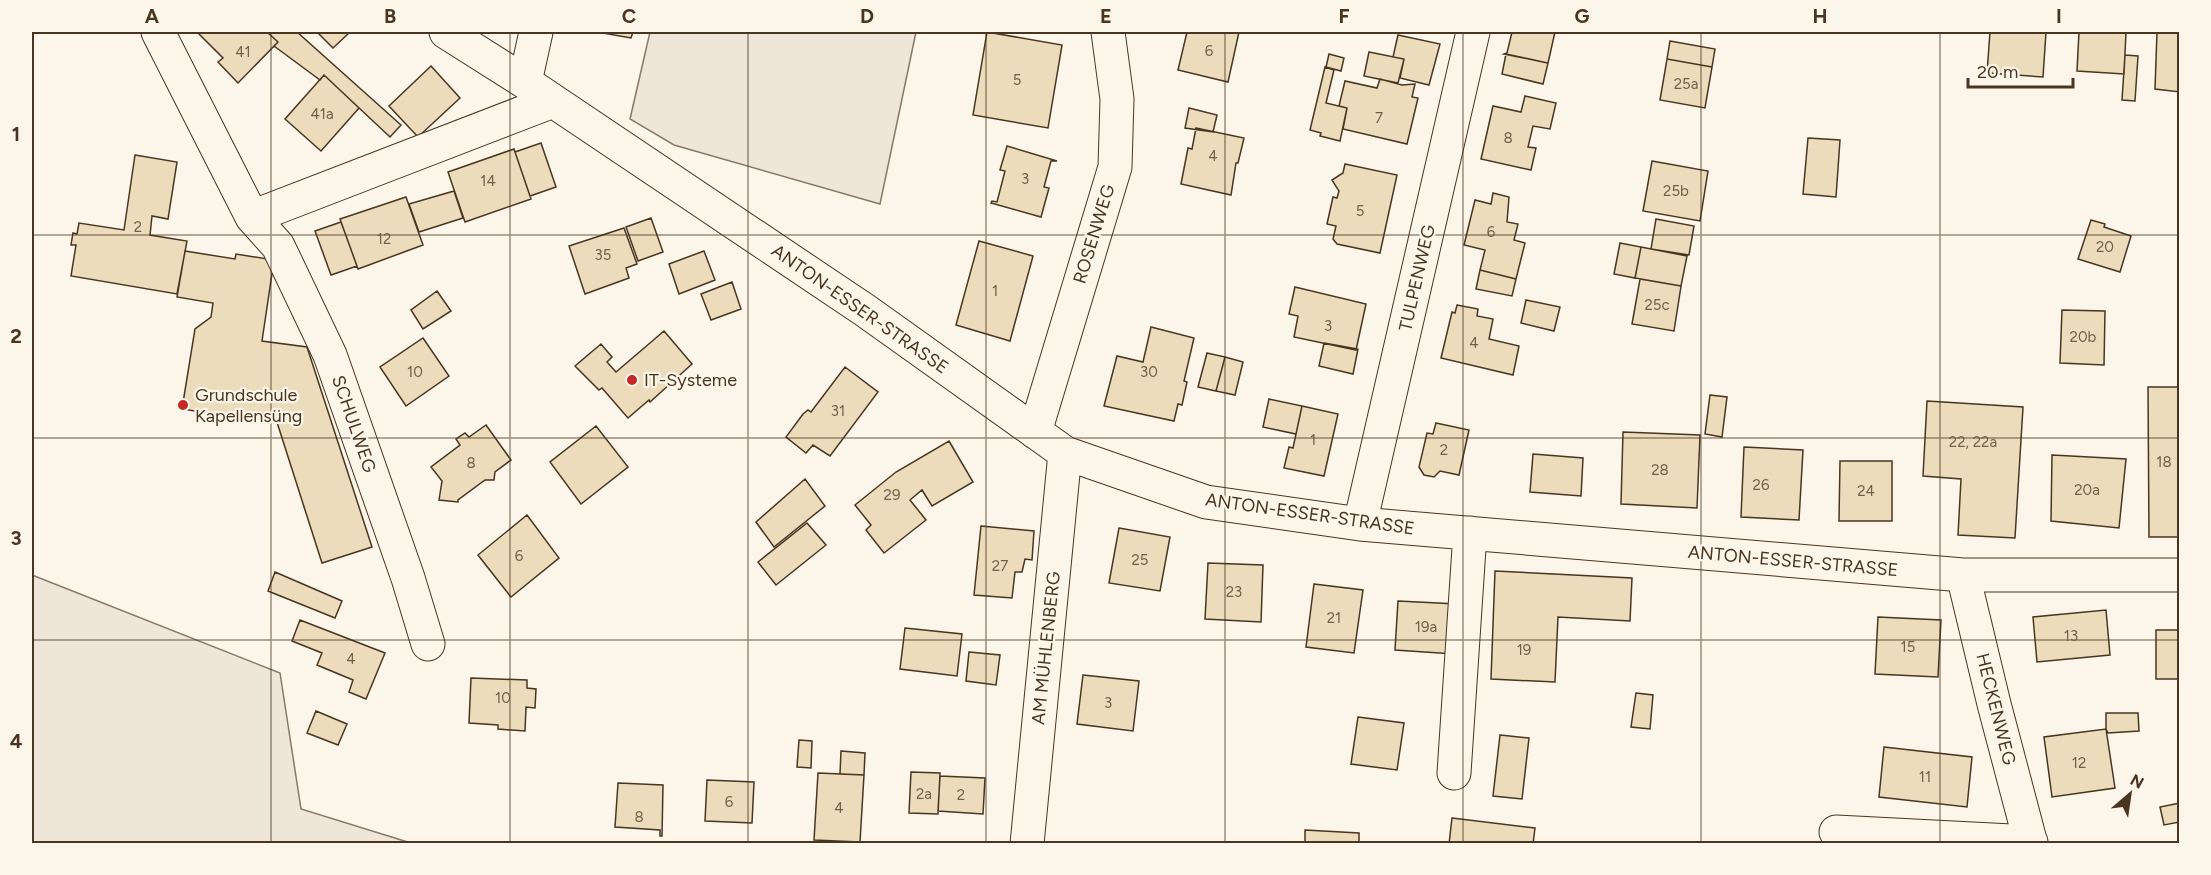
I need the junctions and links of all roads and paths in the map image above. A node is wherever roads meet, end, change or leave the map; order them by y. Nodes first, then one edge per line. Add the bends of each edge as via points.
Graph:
1 (158, 32) edge
2 (446, 32) edge
3 (536, 32) edge
4 (1108, 32) edge
5 (1473, 32) edge
6 (525, 82) junction
7 (553, 101) junction
8 (252, 217) junction
9 (1035, 432) junction
10 (1065, 453) junction
11 (1360, 524) junction
12 (1470, 533) junction
13 (1963, 575) junction
14 (2180, 575) edge
15 (428, 644) dead end
16 (1454, 773) dead end
17 (1836, 832) dead end
18 (1027, 843) edge
19 (2031, 843) edge

1 - 8 street, SCHULWEG
2 - 6 street, ANTON-ESSER-STRASSE
3 - 6 street
4 - 9 street, ROSENWEG via 1117,99 1114,167
5 - 11 street, TULPENWEG
6 - 7 street, ANTON-ESSER-STRASSE
7 - 8 street
7 - 9 street, ANTON-ESSER-STRASSE via 866,311
8 - 15 street, SCHULWEG via 278,246 330,355
9 - 10 street, ANTON-ESSER-STRASSE
10 - 11 street, ANTON-ESSER-STRASSE via 1206,502
10 - 18 street, AM MÜHLENBERG
11 - 12 street, ANTON-ESSER-STRASSE
12 - 13 street, ANTON-ESSER-STRASSE
12 - 16 street
13 - 14 street, ANTON-ESSER-STRASSE
13 - 19 street, HECKENWEG
17 - 19 street, HECKENWEG

